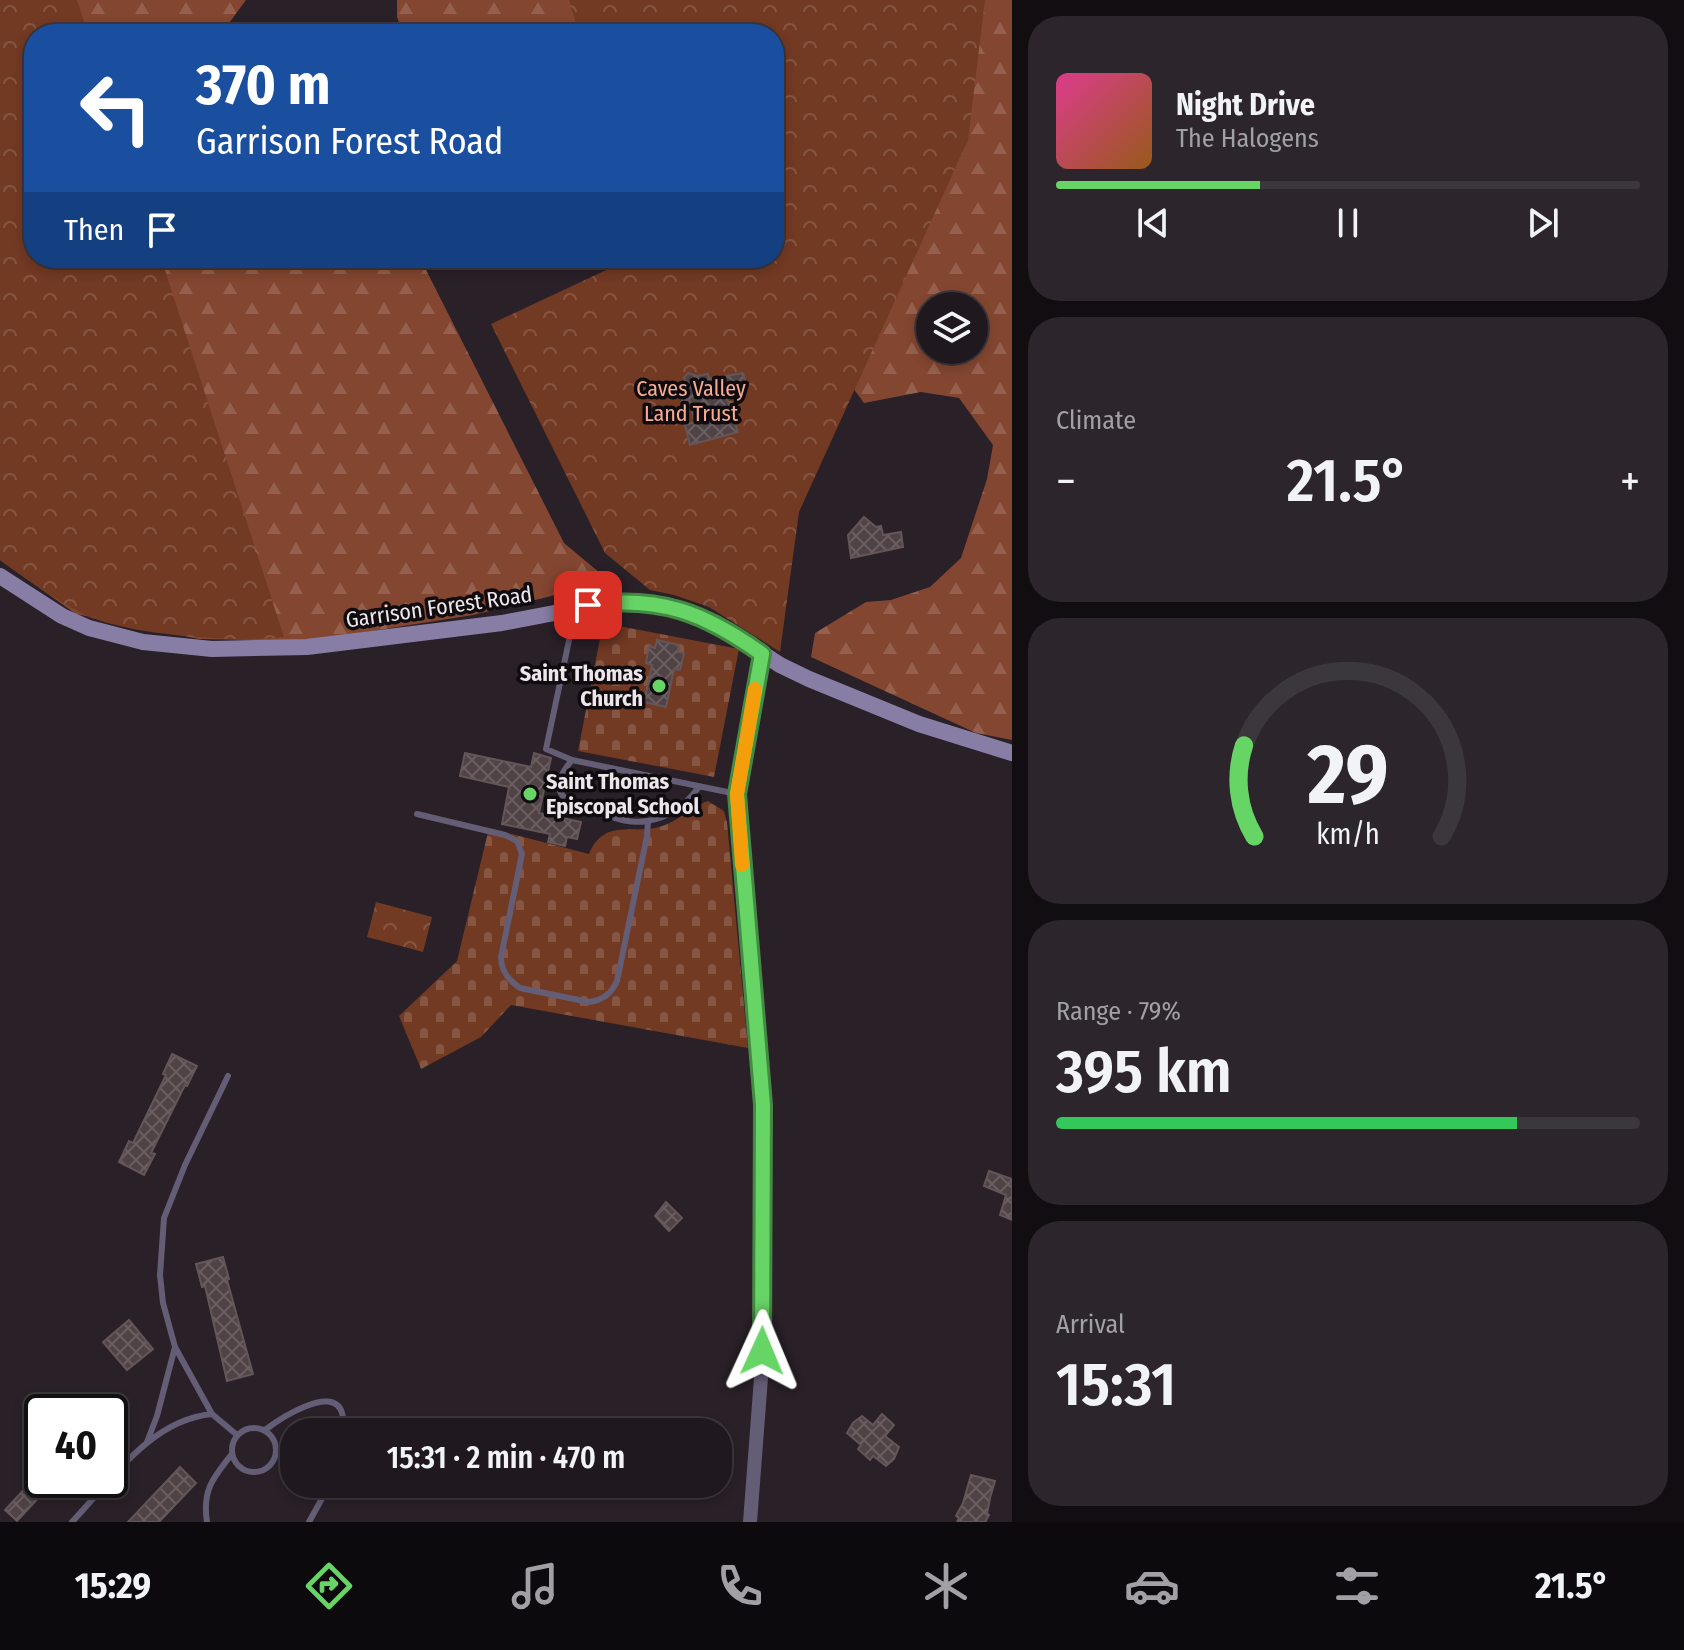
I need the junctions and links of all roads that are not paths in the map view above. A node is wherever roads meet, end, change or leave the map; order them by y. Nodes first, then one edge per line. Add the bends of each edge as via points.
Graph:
1 (0, 576) edge
2 (576, 608) junction
3 (762, 654) junction
4 (1012, 753) edge
5 (572, 760) junction
6 (698, 788) junction
7 (737, 794) junction
8 (417, 814) dead end
9 (648, 821) junction
10 (228, 1076) dead end
11 (175, 1347) junction
12 (212, 1414) junction
13 (280, 1418) edge
14 (280, 1418) edge
15 (342, 1418) edge
16 (265, 1430) junction
17 (237, 1435) junction
18 (147, 1442) junction
19 (232, 1453) junction
20 (322, 1498) edge
21 (72, 1522) edge
22 (207, 1522) edge
23 (309, 1522) edge
24 (750, 1522) edge

1 - 2 main road, Garrison Forest Road via 89,628 143,642 212,649 307,647 502,623
2 - 3 main road, Garrison Forest Road via 617,601 667,605 716,623
2 - 5 lane via 546,749
3 - 4 main road, Garrison Forest Road via 863,702
3 - 7 street
5 - 6 lane
5 - 9 lane via 559,789 570,804 622,821
6 - 7 lane
6 - 9 lane via 688,802
7 - 24 street via 763,1105 761,1378
8 - 9 lane via 517,841 522,854 501,957 503,970 520,988 589,1002 607,995 617,981
10 - 11 lane via 164,1218 160,1275
11 - 12 lane
11 - 18 lane
12 - 17 lane
12 - 18 lane via 173,1423
13 - 16 lane
14 - 15 lane via 326,1400 336,1404
16 - 17 lane via 256,1427
16 - 19 lane via 276,1444 265,1469 244,1470
17 - 19 lane
18 - 21 lane
19 - 22 lane via 209,1483
20 - 23 lane

